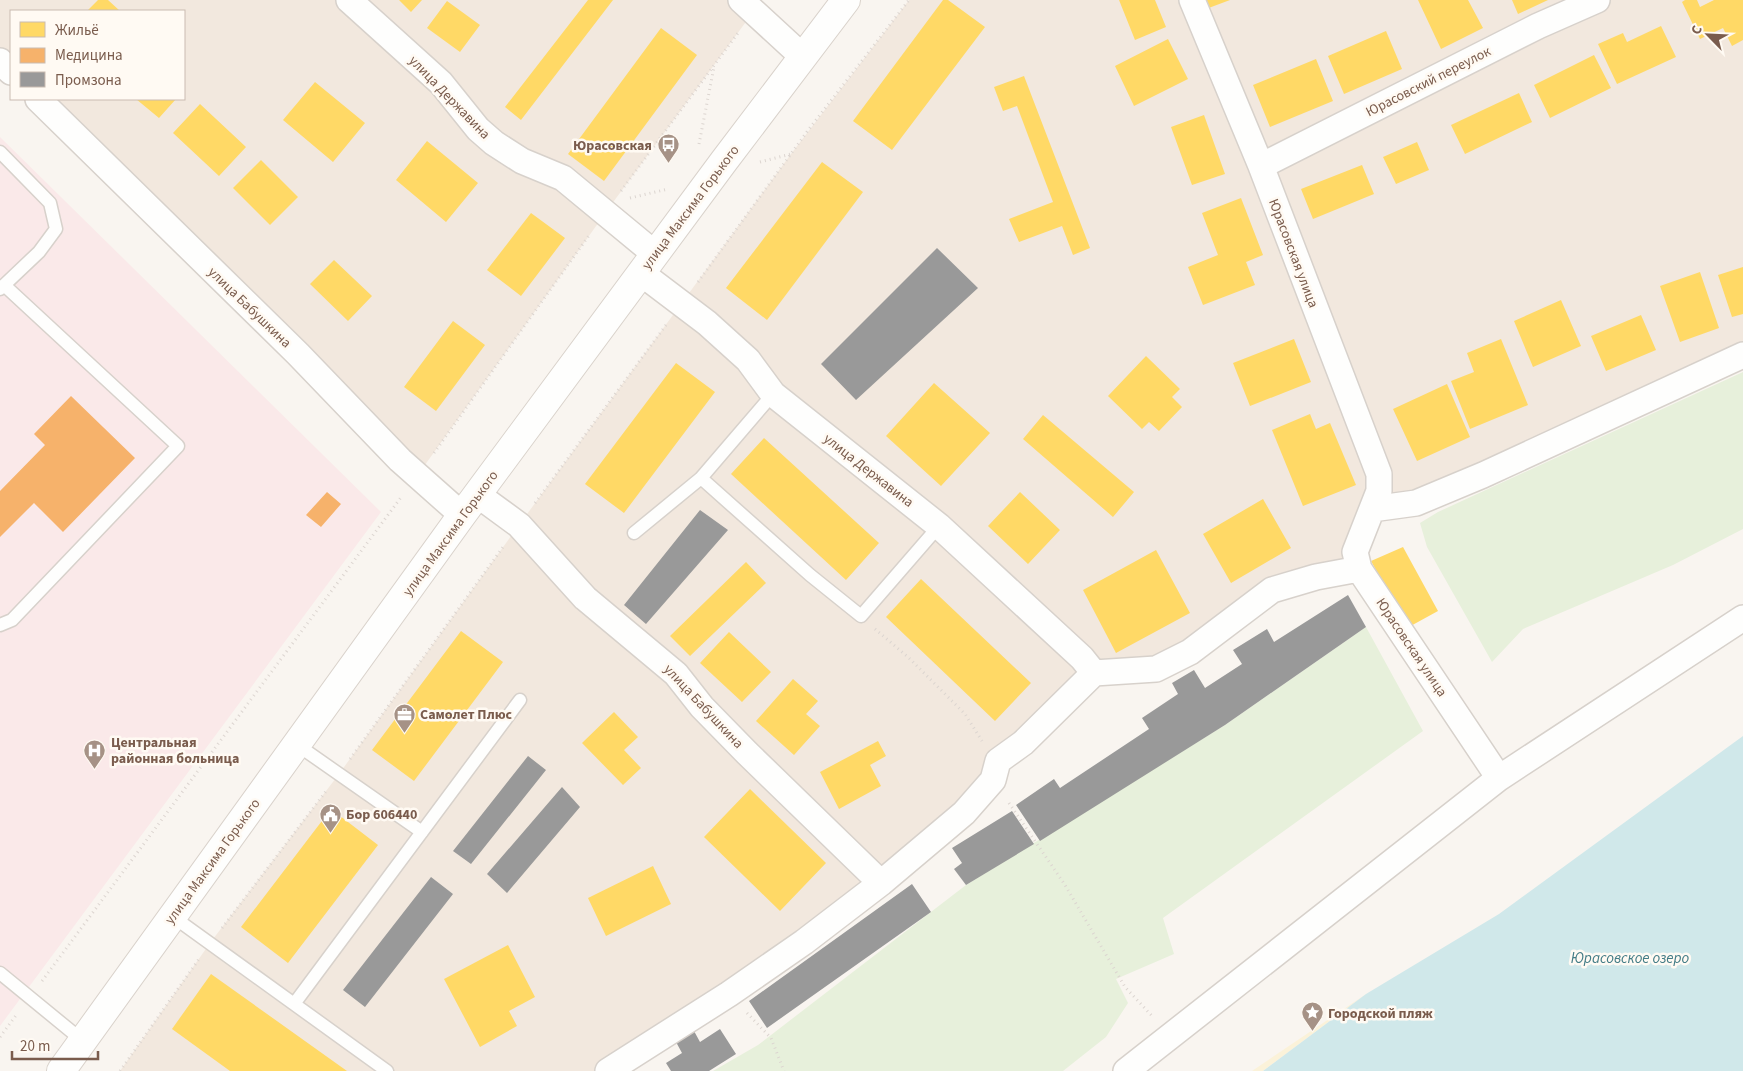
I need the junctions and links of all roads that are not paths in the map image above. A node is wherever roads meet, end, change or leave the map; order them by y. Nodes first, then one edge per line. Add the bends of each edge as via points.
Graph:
1 (350, 0) edge
2 (846, 0) edge
3 (1192, 0) edge
4 (1597, 0) edge
5 (747, 6) edge
6 (803, 57) junction
7 (0, 61) edge
8 (10, 71) edge
9 (39, 100) edge
10 (0, 152) edge
11 (1261, 166) junction
12 (648, 263) junction
13 (2, 287) edge
14 (1743, 355) edge
15 (772, 394) junction
16 (701, 478) junction
17 (470, 505) junction
18 (1372, 509) junction
19 (939, 526) junction
20 (634, 533) dead end
21 (1359, 569) junction
22 (1743, 618) edge
23 (0, 625) edge
24 (1094, 673) junction
25 (520, 700) dead end
26 (296, 744) junction
27 (1499, 778) junction
28 (422, 832) junction
29 (881, 883) junction
30 (172, 916) junction
31 (0, 972) edge
32 (294, 1004) junction
33 (83, 1041) junction
34 (65, 1070) edge
35 (387, 1071) edge
36 (608, 1071) edge
37 (1126, 1071) edge

1 - 12 street, улица Державина via 441,83 494,143 563,178 610,207
2 - 6 main road, улица Максима Горького
3 - 11 street, Юрасовская улица
4 - 11 street, Юрасовский переулок via 1538,26
5 - 6 street
6 - 12 main road, улица Максима Горького
7 - 8 street
9 - 17 street, улица Бабушкина via 291,347 417,476
10 - 13 lane via 50,203 56,229 40,252
11 - 18 street, Юрасовская улица via 1379,474 1379,491
12 - 15 street, улица Державина via 682,304 748,360
12 - 17 main road, улица Максима Горького
13 - 23 lane via 178,446 12,620
14 - 18 street via 1416,503
15 - 16 lane
15 - 19 street, улица Державина
16 - 19 lane via 861,616
16 - 20 lane
17 - 26 main road, улица Максима Горького
17 - 29 street, улица Бабушкина via 519,525 585,598 676,674 740,746
18 - 21 street, Юрасовская улица via 1355,552
19 - 24 street, улица Державина via 1082,658
21 - 24 street via 1272,590 1190,652 1156,669
21 - 27 street, Юрасовская улица
22 - 27 street
24 - 29 street via 996,770 964,813
25 - 28 lane
26 - 28 lane
26 - 30 main road, улица Максима Горького
27 - 37 street
28 - 32 lane
29 - 36 street via 729,994
30 - 32 lane
30 - 33 main road, улица Максима Горького
31 - 33 lane
32 - 35 lane
33 - 34 main road, улица Максима Горького

